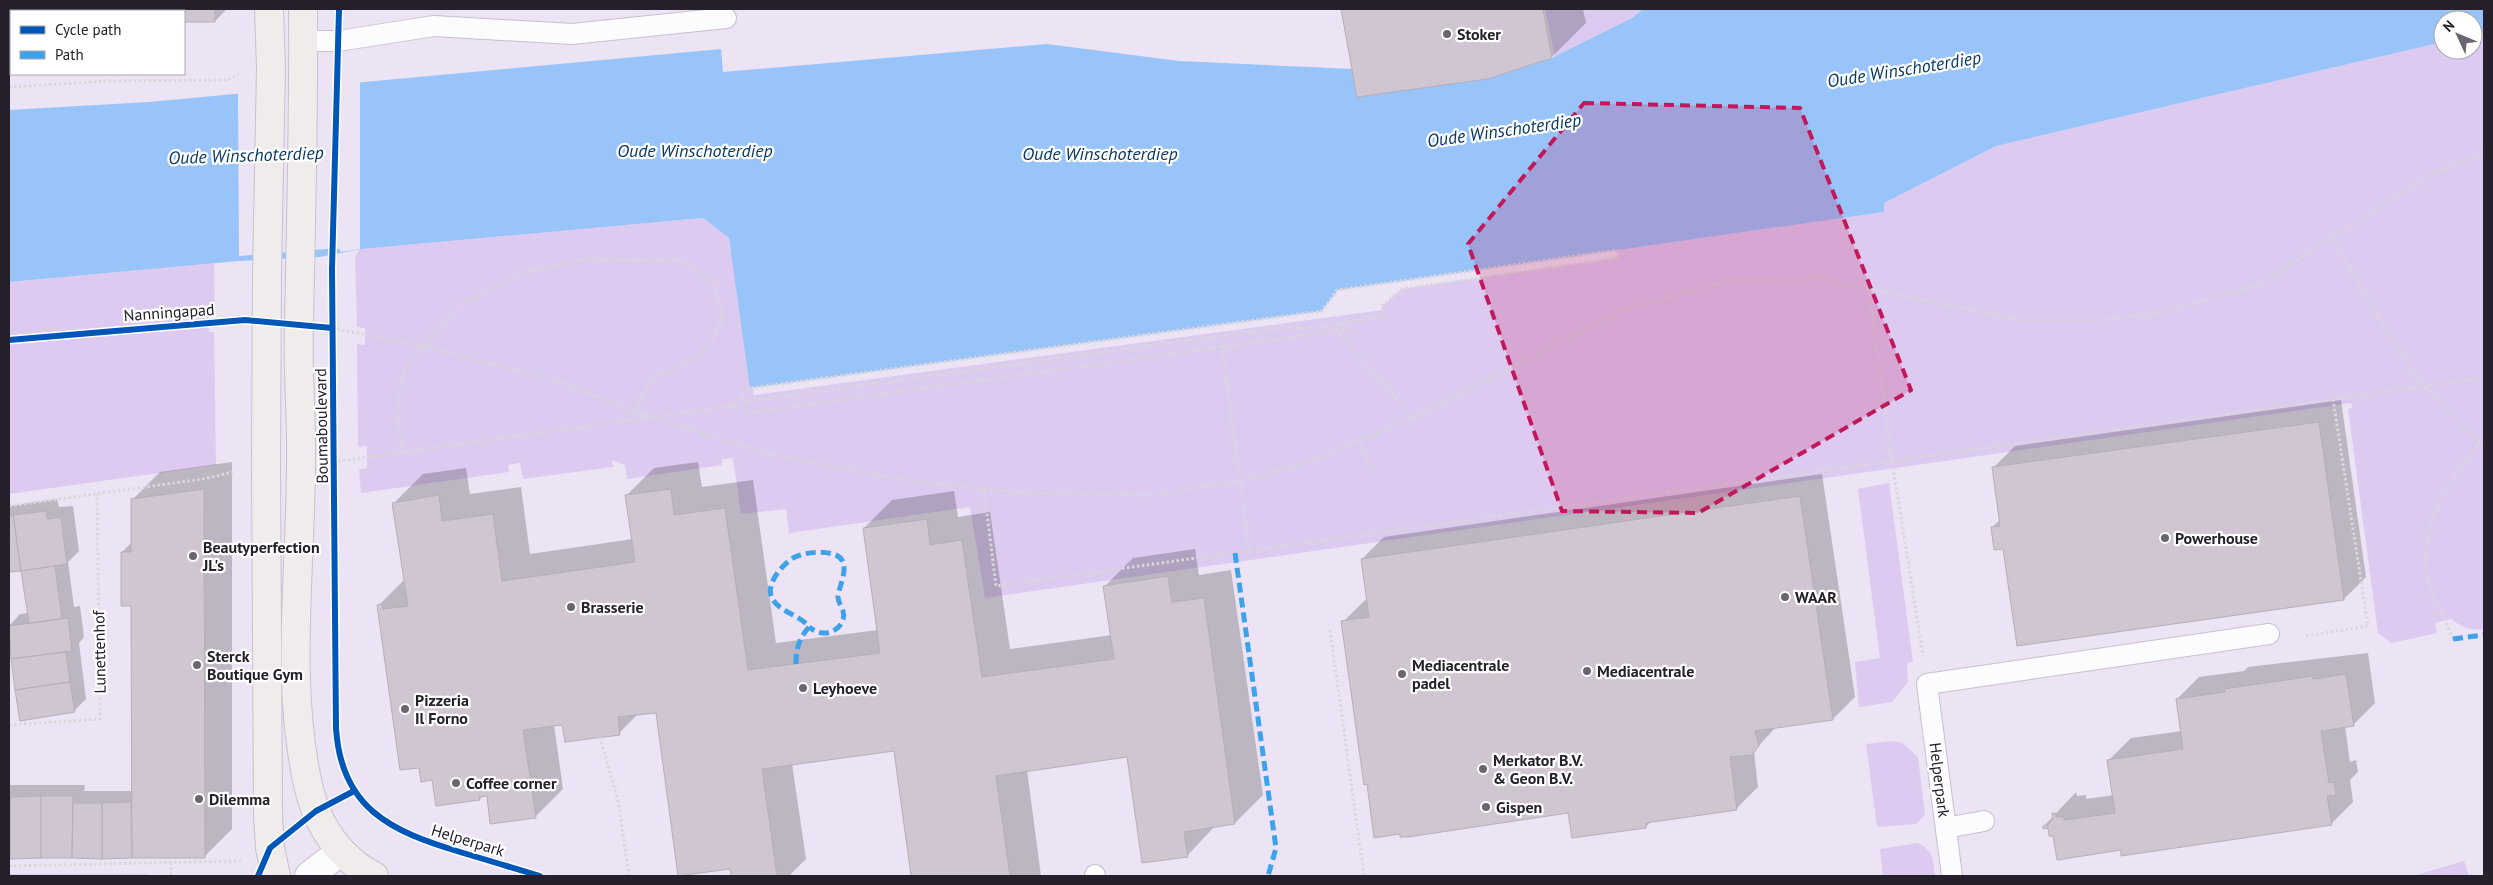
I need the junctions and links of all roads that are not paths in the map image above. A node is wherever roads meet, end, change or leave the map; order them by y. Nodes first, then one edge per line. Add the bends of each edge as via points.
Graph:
1 (269, 9) edge
2 (303, 9) edge
3 (726, 18) dead end
4 (304, 53) junction
5 (2269, 634) dead end
6 (1984, 821) dead end
7 (1946, 828) junction
8 (341, 851) junction
9 (276, 876) edge
10 (309, 876) edge
11 (374, 876) edge
12 (1952, 876) edge

1 - 9 main road via 268,814
2 - 4 main road, Boumaboulevard
3 - 4 lane via 572,34 434,26 338,41
4 - 8 main road, Boumaboulevard via 296,694 310,794 321,824
5 - 7 lane, Helperpark via 1927,684
6 - 7 lane
7 - 12 lane, Helperpark
8 - 10 street
8 - 11 main road

